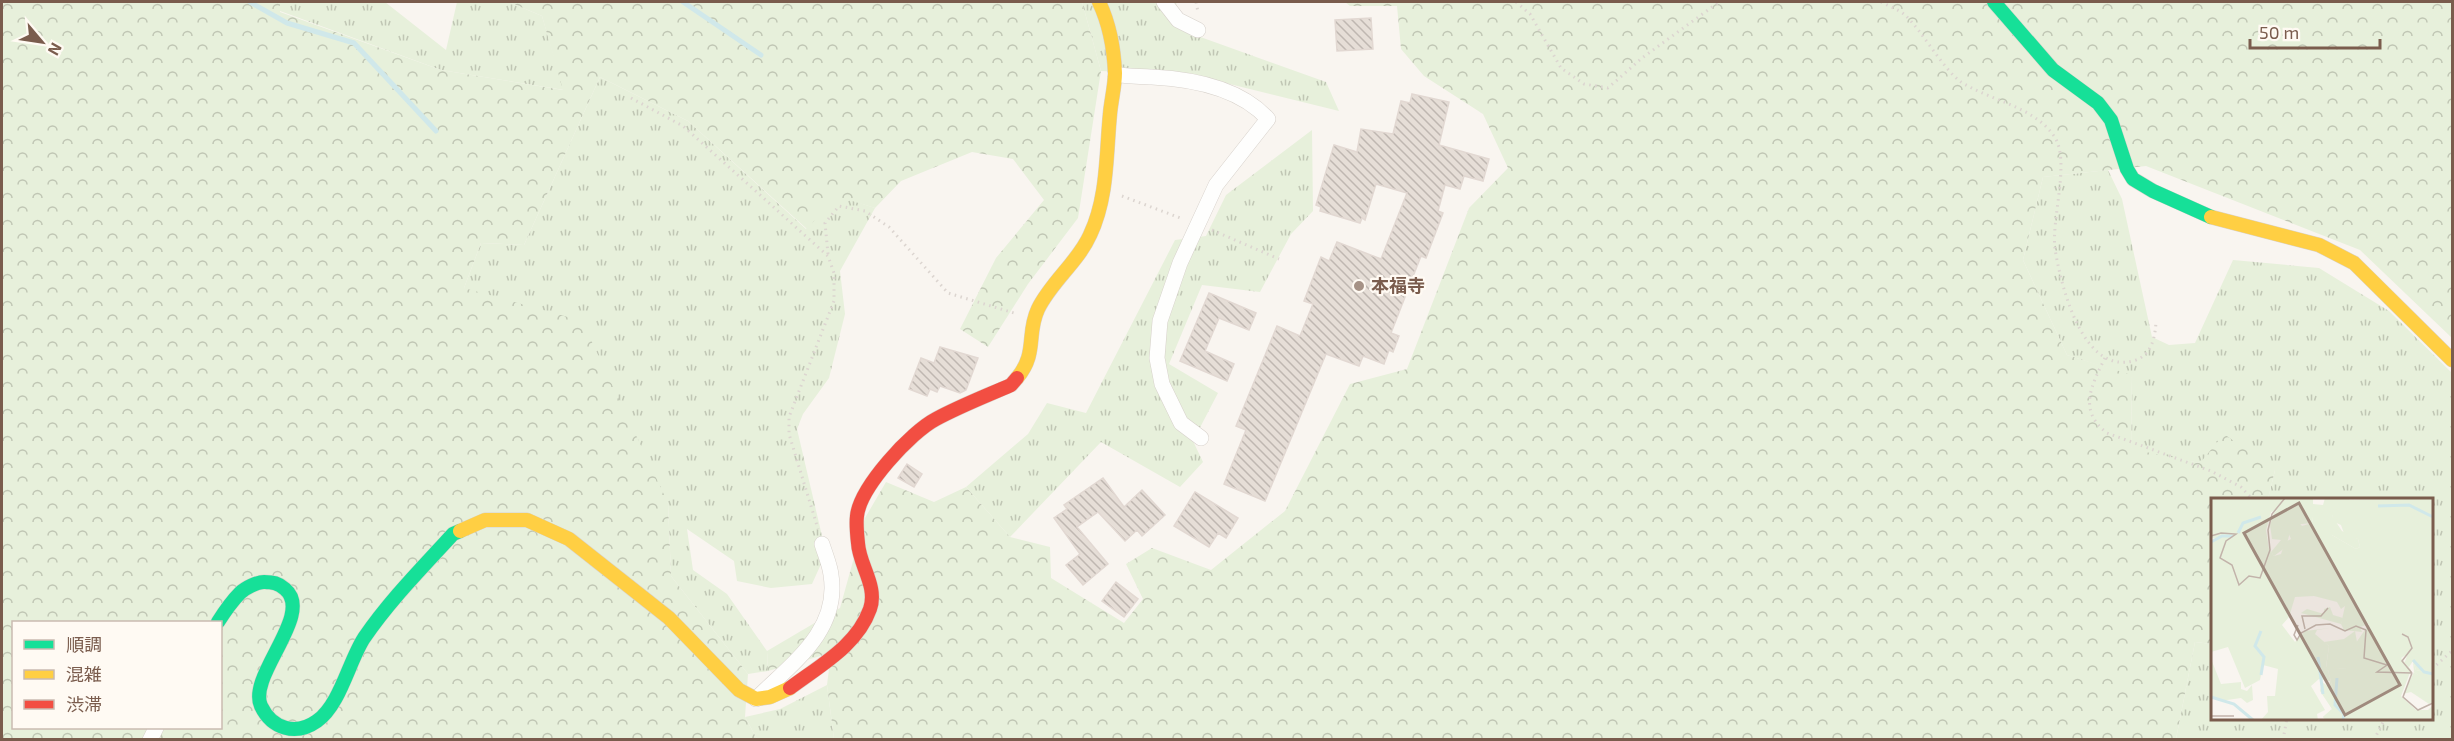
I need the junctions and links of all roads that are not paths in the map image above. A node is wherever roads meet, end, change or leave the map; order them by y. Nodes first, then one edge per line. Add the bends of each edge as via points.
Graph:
1 (1099, 2) edge
2 (1164, 2) edge
3 (1994, 2) edge
4 (1198, 30) dead end
5 (1115, 74) junction
6 (2452, 360) edge
7 (1201, 438) dead end
8 (822, 544) road end
9 (219, 621) edge
10 (756, 699) junction

1 - 5 street via 1106,17
2 - 4 street via 1178,20
3 - 6 street via 2053,70 2098,103 2111,120 2133,179 2205,215 2319,245 2354,263
5 - 7 street via 1197,82 1218,88 1257,108 1268,119 1216,185 1180,263 1160,321 1157,358 1162,384 1181,423
5 - 10 street via 1104,189 1097,219 1089,238 1042,300 1033,319 1026,367 1011,385 935,419 912,436 870,484 857,514 858,547 871,587 871,607 862,626 845,646 789,689 770,698
8 - 10 street via 831,576 831,610 819,635
9 - 10 street via 243,590 262,582 278,583 290,593 293,601 289,624 263,679 258,700 265,715 279,727 295,730 317,721 329,708 363,640 393,600 453,534 485,520 528,520 569,539 669,618 739,690

